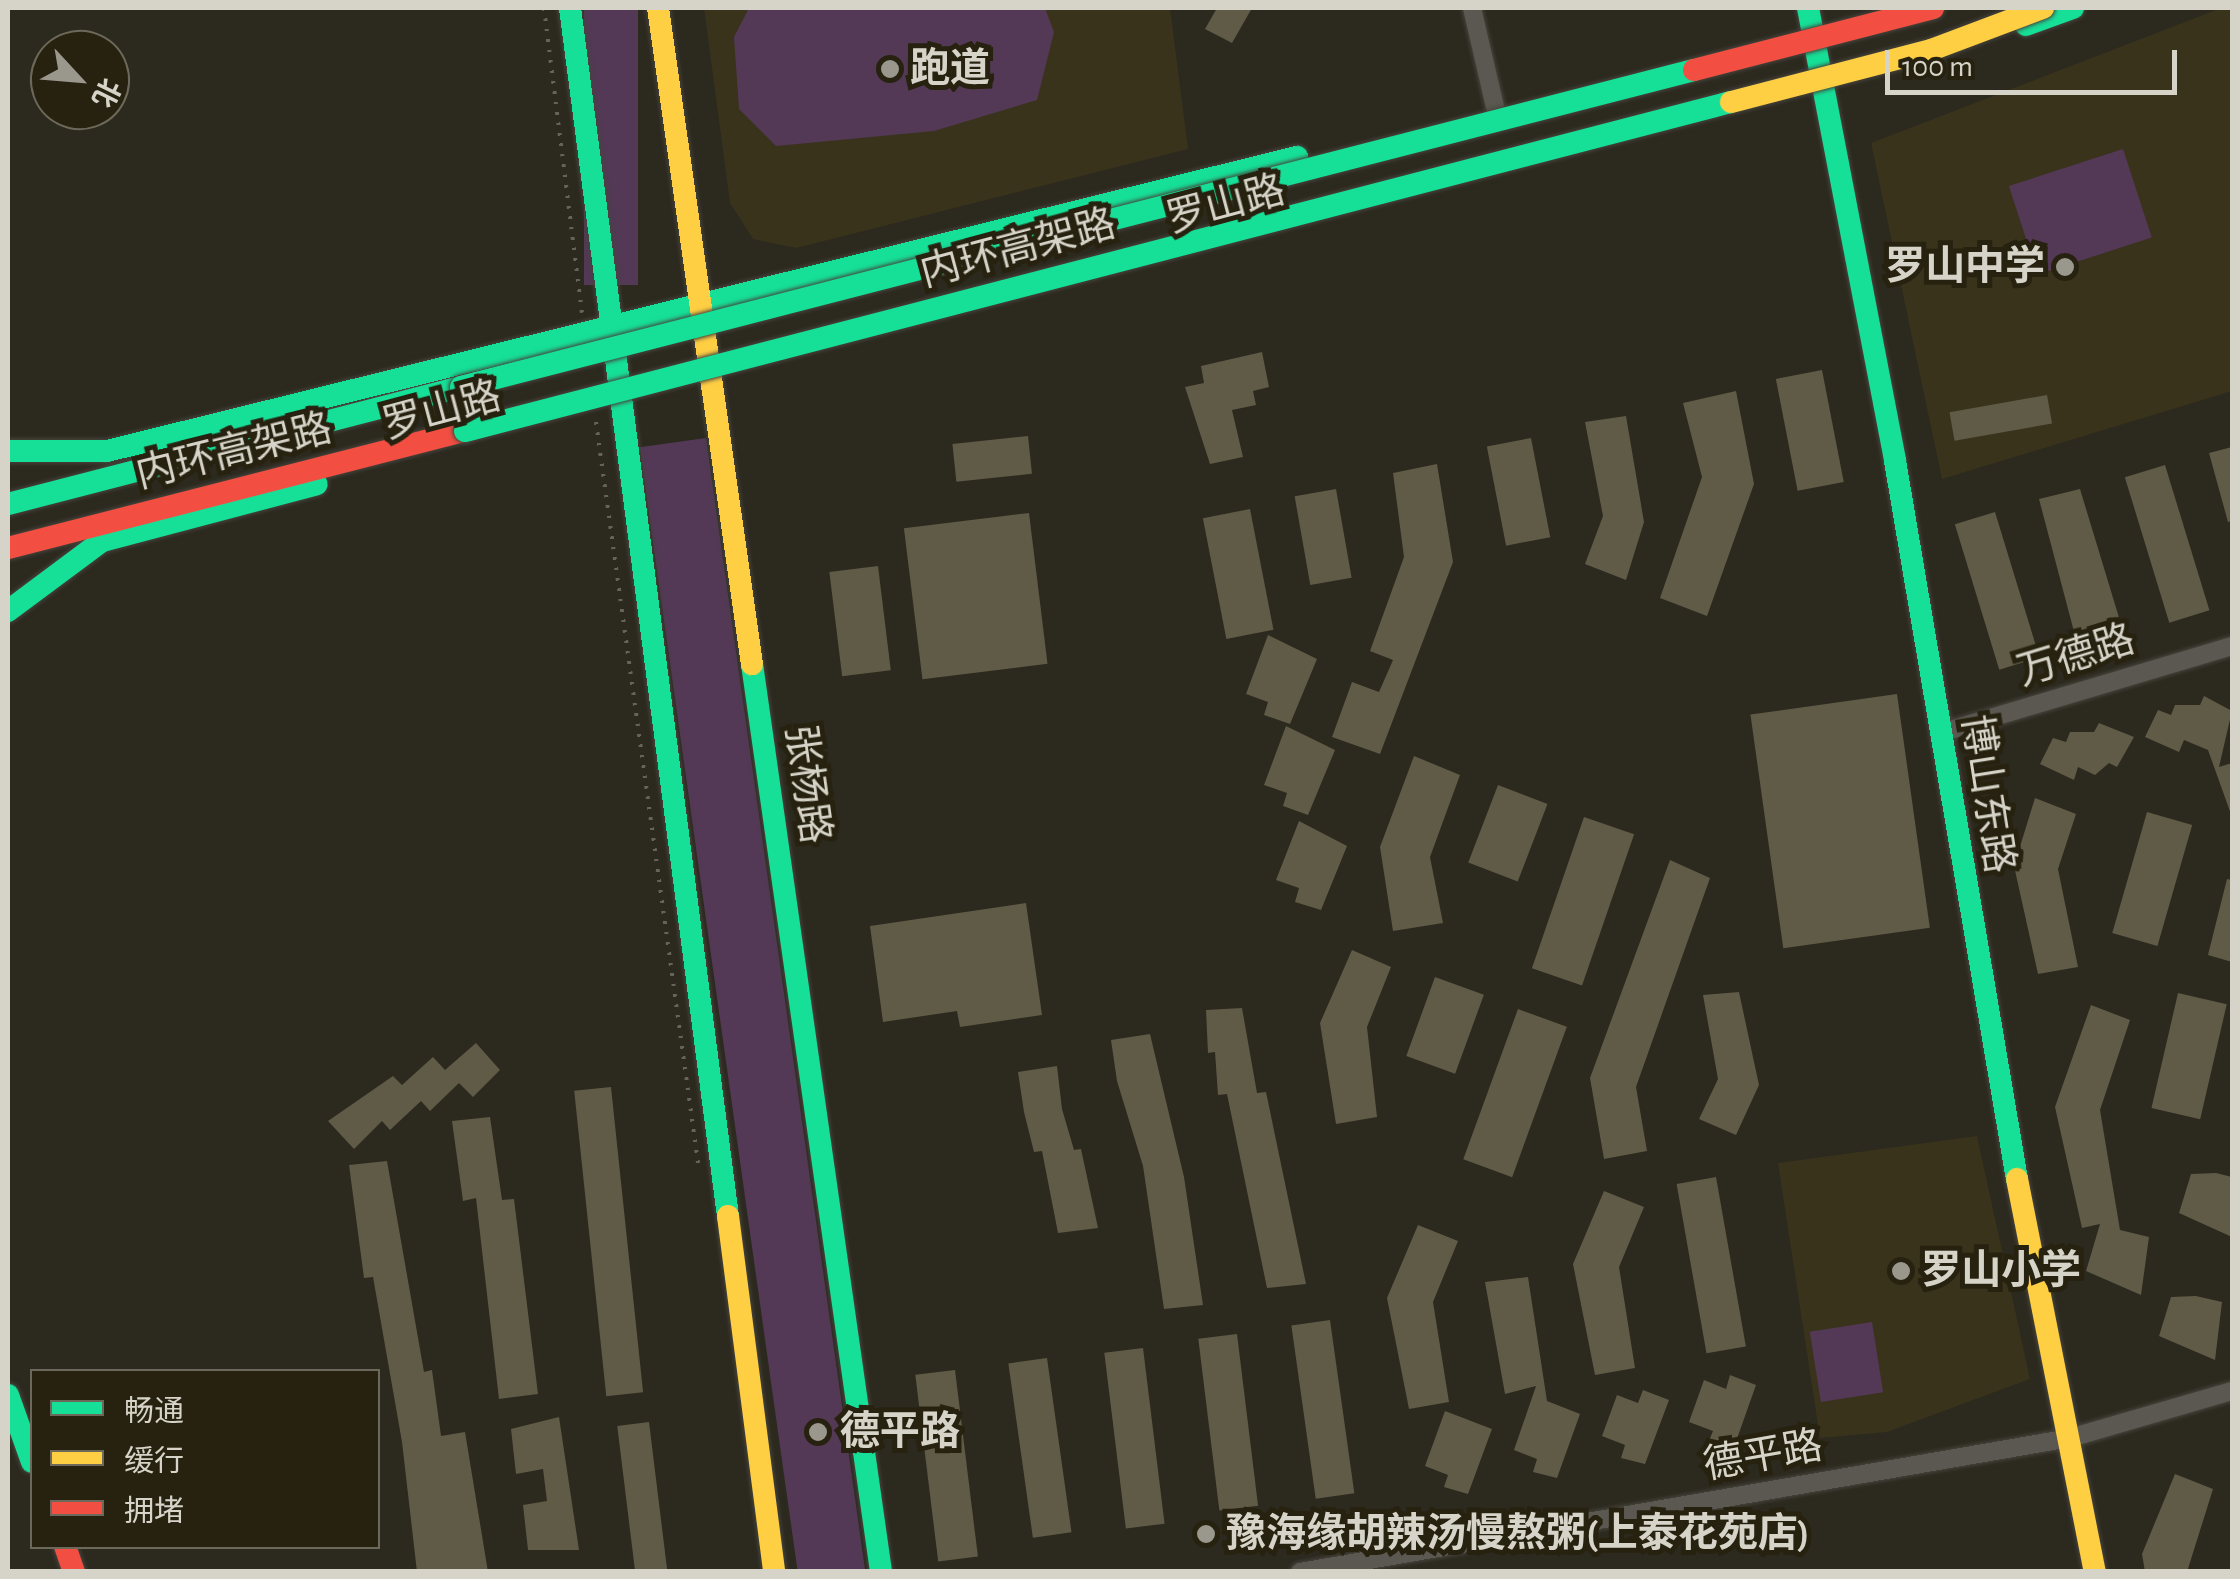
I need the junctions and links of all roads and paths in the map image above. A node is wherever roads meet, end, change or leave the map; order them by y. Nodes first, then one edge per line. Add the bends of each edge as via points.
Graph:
1 (544, 8) edge
2 (570, 8) edge
3 (658, 8) edge
4 (1472, 8) edge
5 (1890, 8) edge
6 (1933, 8) edge
7 (2043, 8) edge
8 (2073, 8) edge
9 (1810, 17) edge
10 (1822, 89) junction
11 (1496, 107) junction
12 (698, 306) junction
13 (610, 325) junction
14 (584, 332) junction
15 (711, 378) junction
16 (618, 400) junction
17 (594, 408) junction
18 (8, 450) edge
19 (8, 504) edge
20 (8, 548) edge
21 (8, 611) edge
22 (2232, 646) edge
23 (1940, 733) junction
24 (700, 1177) dead end
25 (2232, 1390) edge
26 (8, 1396) edge
27 (2070, 1438) junction
28 (30, 1456) edge
29 (774, 1572) edge
30 (881, 1572) edge
31 (1300, 1572) edge
32 (2095, 1572) edge

1 - 14 path
2 - 13 main road
3 - 12 main road, 张杨路
4 - 11 street
5 - 9 main road, 罗山路
6 - 19 main road, 内环高架路, bridge
7 - 20 main road, 内环高架路, bridge via 1931,50
8 - 10 main road, 罗山路 via 1938,59
9 - 10 main road, 博山东路
9 - 11 main road, 罗山路
10 - 15 main road, 罗山路
10 - 23 main road, 博山东路
11 - 12 main road, 罗山路
12 - 13 main road, 罗山路
12 - 15 main road, 张杨路
13 - 14 main road, 罗山路
13 - 16 main road
14 - 18 main road, 罗山路 via 107,451
15 - 16 main road, 罗山路
15 - 30 main road, 张杨路
16 - 17 main road, 罗山路
16 - 29 main road
17 - 21 main road, 罗山路 via 102,541
17 - 24 path
22 - 23 street, 万德路
23 - 27 main road, 博山东路 via 1998,1088
25 - 27 street, 德平路
26 - 28 main road
27 - 31 street, 德平路
27 - 32 main road, 博山东路

